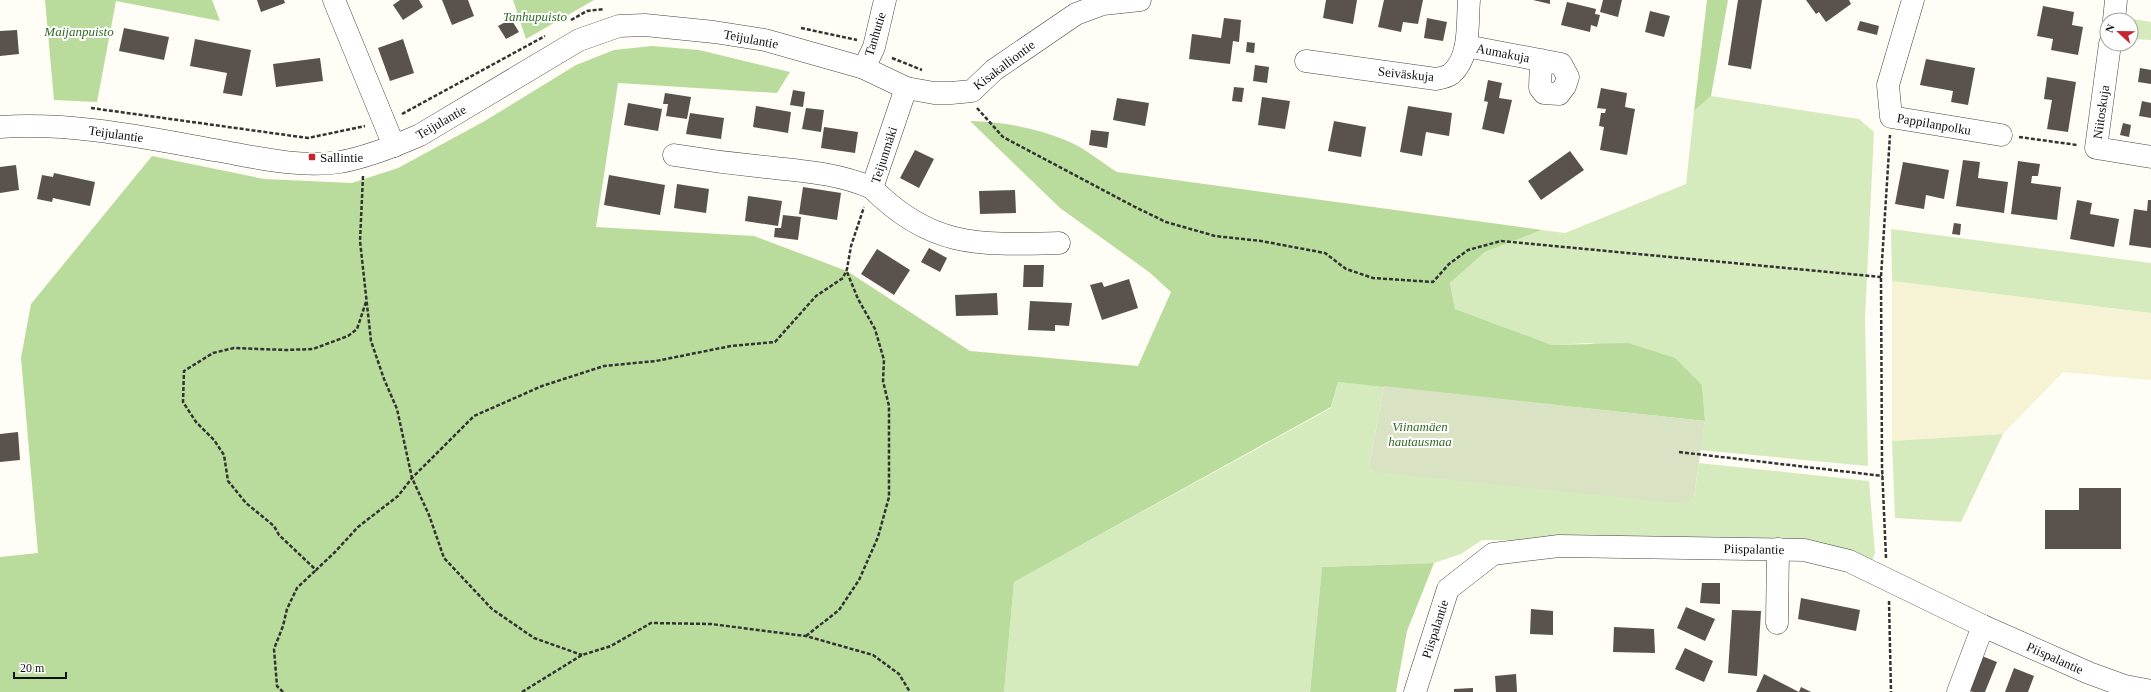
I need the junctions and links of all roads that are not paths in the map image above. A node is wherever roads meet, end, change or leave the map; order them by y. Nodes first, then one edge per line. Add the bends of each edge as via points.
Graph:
1 (334, 0) edge
2 (885, 0) edge
3 (1469, 0) edge
4 (1913, 0) edge
5 (2116, 0) edge
6 (1127, 1) edge
7 (2115, 12) edge
8 (1466, 46) junction
9 (2109, 52) edge
10 (1541, 60) dead end
11 (1306, 61) dead end
12 (864, 68) junction
13 (906, 88) junction
14 (0, 127) edge
15 (2001, 135) road end
16 (394, 146) junction
17 (674, 155) dead end
18 (2151, 157) edge
19 (872, 188) junction
20 (1059, 243) dead end
21 (1778, 549) junction
22 (1777, 623) dead end
23 (1983, 626) junction
24 (1415, 691) edge
25 (2151, 691) edge
26 (1958, 692) edge

1 - 16 street
2 - 12 street, Tanhutie via 874,48
3 - 8 street, Seiväskuja
4 - 15 street, Pappilanpolku via 1888,85 1891,117
5 - 7 street
6 - 13 street, Kisakalliontie via 1103,4 1076,14 994,70 972,91 934,93
8 - 10 street, Aumakuja
8 - 11 street, Seiväskuja via 1460,64 1450,75 1436,79
9 - 18 street, Niitoskuja via 2096,148
12 - 13 street, Kisakalliontie
12 - 16 street, Teijulantie via 765,40 645,25 619,26 579,40 420,135
13 - 19 street, Teijunmäki
14 - 16 street, Teijulantie via 62,126 299,163 340,162
17 - 19 street via 830,174
19 - 20 street, Teijunmäki via 889,206 911,222 949,238 986,243
21 - 22 street
21 - 23 street, Piispalantie via 1804,550 1849,561
21 - 24 street, Piispalantie via 1559,546 1493,554 1448,589
23 - 25 street, Piispalantie via 2089,673 2125,686
23 - 26 street

